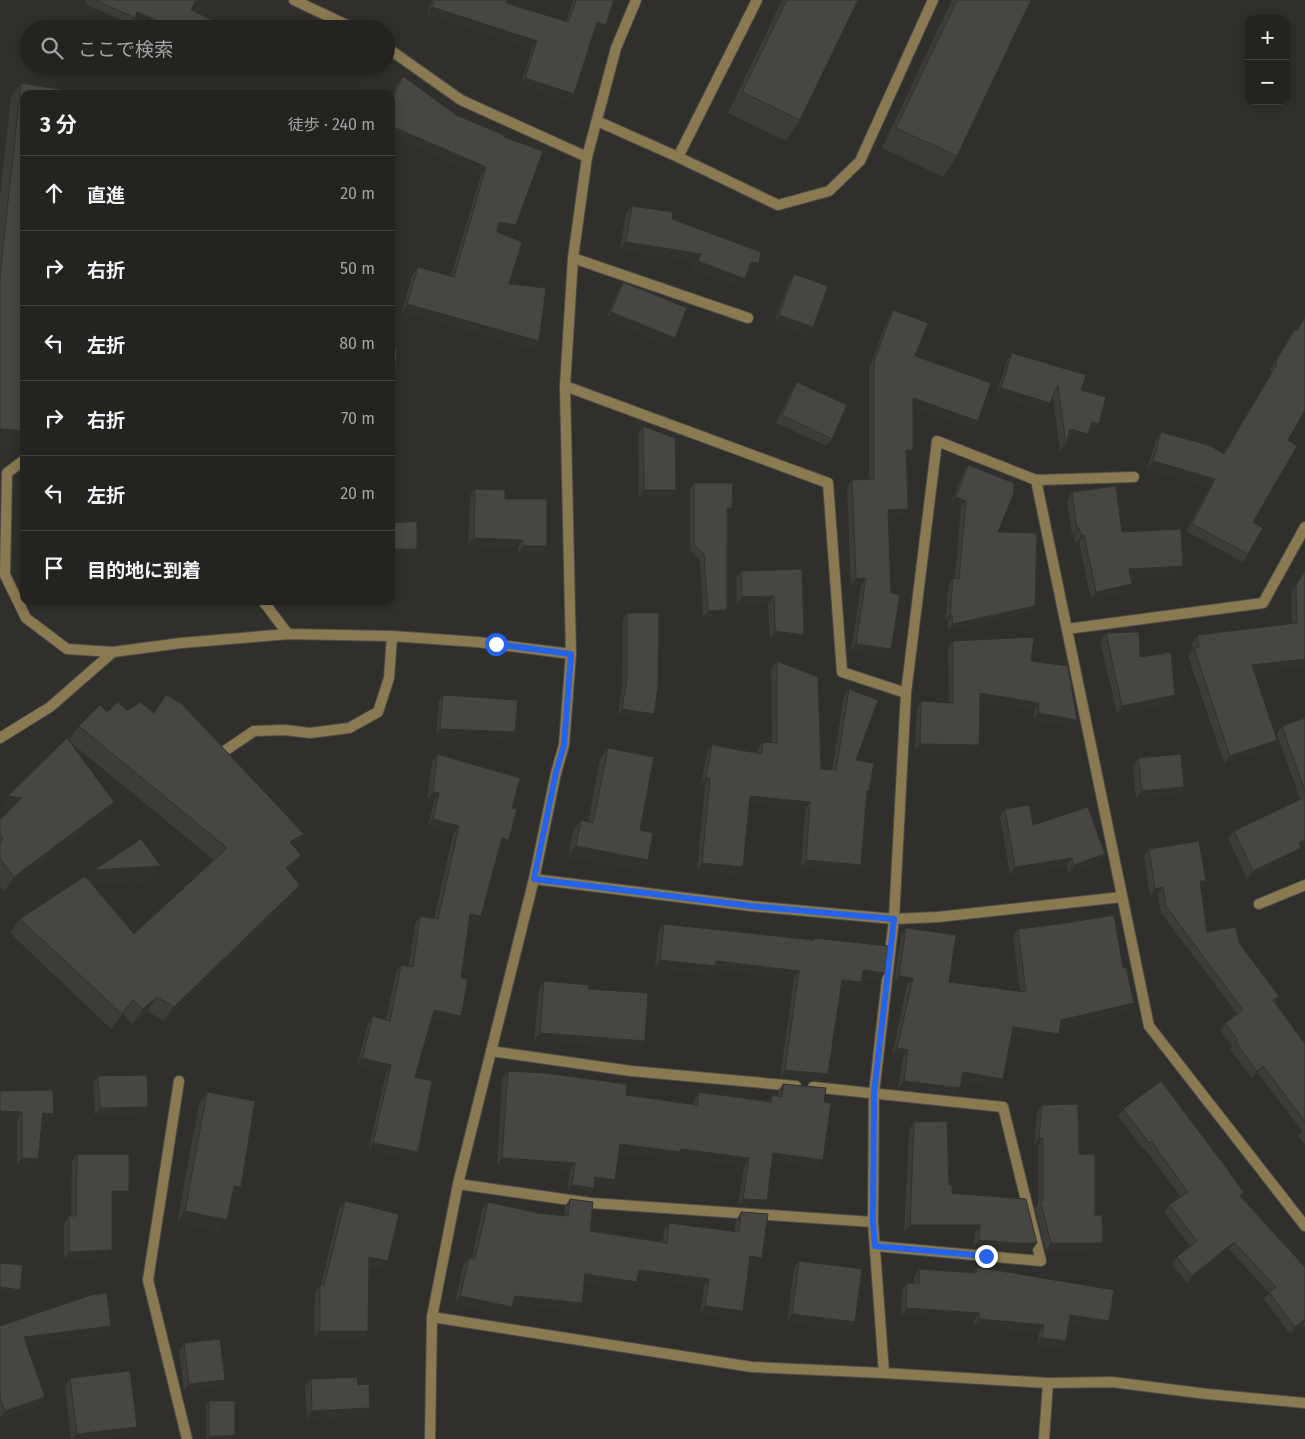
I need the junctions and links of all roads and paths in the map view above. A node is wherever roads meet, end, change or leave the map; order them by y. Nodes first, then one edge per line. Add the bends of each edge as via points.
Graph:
1 (294, 0) edge
2 (636, 0) edge
3 (758, 0) edge
4 (933, 0) edge
5 (336, 20) edge
6 (395, 53) edge
7 (597, 121) junction
8 (587, 157) junction
9 (678, 157) junction
10 (573, 258) junction
11 (748, 318) dead end
12 (565, 386) junction
13 (20, 463) edge
14 (1134, 477) dead end
15 (1036, 480) junction
16 (1305, 526) edge
17 (266, 605) edge
18 (1067, 629) junction
19 (288, 634) junction
20 (392, 636) junction
21 (113, 652) junction
22 (571, 654) junction
23 (906, 693) junction
24 (0, 738) edge
25 (223, 752) edge
26 (534, 879) junction
27 (1305, 885) edge
28 (1122, 897) junction
29 (1259, 904) dead end
30 (894, 919) junction
31 (491, 1051) junction
32 (180, 1081) dead end
33 (874, 1093) junction
34 (458, 1184) junction
35 (873, 1222) junction
36 (1305, 1226) edge
37 (875, 1246) junction
38 (432, 1317) junction
39 (884, 1373) junction
40 (1048, 1383) junction
41 (1305, 1403) edge
42 (187, 1439) edge
43 (430, 1439) edge
44 (1044, 1439) edge

1 - 5 street
2 - 7 street via 616,48
3 - 9 street
4 - 9 street via 860,161 829,191 778,205
6 - 8 street via 461,100
7 - 8 street
7 - 9 street
8 - 10 street
10 - 11 street
10 - 12 street
12 - 22 street
12 - 23 street via 828,483 842,672
13 - 21 street via 7,473 5,575 26,618 67,649
14 - 15 street
15 - 18 street
15 - 23 street via 937,441
16 - 18 street via 1264,603
17 - 19 street
18 - 28 street
19 - 20 street
19 - 21 street
20 - 22 street via 477,642
20 - 25 street via 389,678 378,712 349,728 310,733 254,731
21 - 24 street via 50,707
22 - 26 street via 564,745
23 - 30 street
26 - 30 street via 751,906
26 - 31 street
27 - 29 street
28 - 30 street
28 - 36 street via 1149,1026
30 - 33 street
31 - 33 street via 631,1071
31 - 34 street
32 - 42 street via 148,1280
33 - 35 street
33 - 37 street via 1003,1107 1041,1261
34 - 35 street via 590,1203
34 - 38 street
35 - 37 street
37 - 39 street
38 - 39 street via 752,1367
38 - 43 street
39 - 40 street
40 - 41 street via 1112,1382
40 - 44 street

